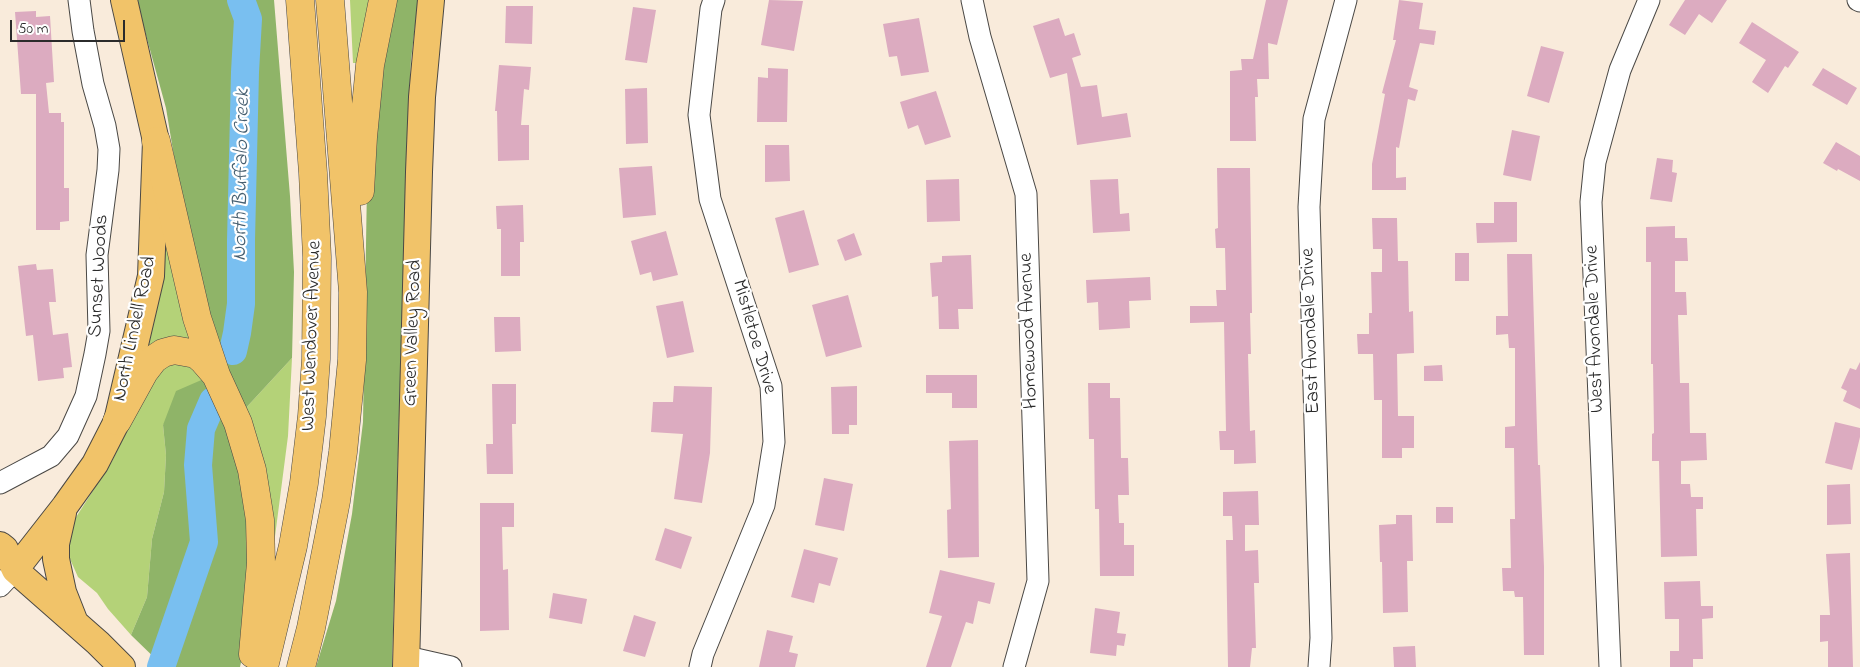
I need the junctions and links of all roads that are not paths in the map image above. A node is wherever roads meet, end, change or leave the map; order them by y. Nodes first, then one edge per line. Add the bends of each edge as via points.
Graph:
1 (79, 0) edge
2 (124, 0) edge
3 (300, 0) edge
4 (330, 0) edge
5 (383, 0) edge
6 (431, 0) edge
7 (714, 0) edge
8 (972, 0) edge
9 (1346, 0) edge
10 (1649, 0) edge
11 (156, 141) junction
12 (353, 292) junction
13 (216, 375) junction
14 (117, 421) junction
15 (0, 483) edge
16 (65, 506) junction
17 (0, 546) edge
18 (5, 574) edge
19 (75, 623) junction
20 (406, 662) edge
21 (122, 667) edge
22 (251, 667) edge
23 (264, 667) edge
24 (301, 667) edge
25 (451, 667) edge
26 (700, 667) edge
27 (1014, 667) edge
28 (1319, 667) edge
29 (1610, 667) edge

1 - 15 street, Sunset Woods via 82,31 109,149 97,255 99,331 86,396 68,436 51,456
2 - 11 main road, North Lindell Road
3 - 23 highway, West Wendover Avenue via 317,248 316,359 302,492 289,564
4 - 12 highway, West Wendover Avenue
5 - 12 highway via 370,65
6 - 20 main road, Green Valley Road via 419,172
7 - 26 street, Mistletoe Drive via 698,115 710,200 772,386 774,442 764,505 702,654
8 - 27 street, Homewood Avenue via 1026,194 1038,582
9 - 28 street, East Avondale Drive via 1314,119 1309,207 1321,638
10 - 29 street, West Avondale Drive via 1620,70 1594,162 1591,202
11 - 13 highway via 197,318
11 - 14 main road, North Lindell Road via 152,276
12 - 24 highway, West Wendover Avenue via 352,360 343,452
13 - 14 highway via 196,354 174,350 163,353 144,372
13 - 22 highway via 238,423 252,470 260,520 261,563
14 - 16 main road, North Lindell Road via 95,464
16 - 18 main road, North Lindell Road
16 - 19 main road via 58,529 56,559 63,592
17 - 18 main road via 5,549
18 - 19 main road
19 - 21 main road
20 - 25 street

